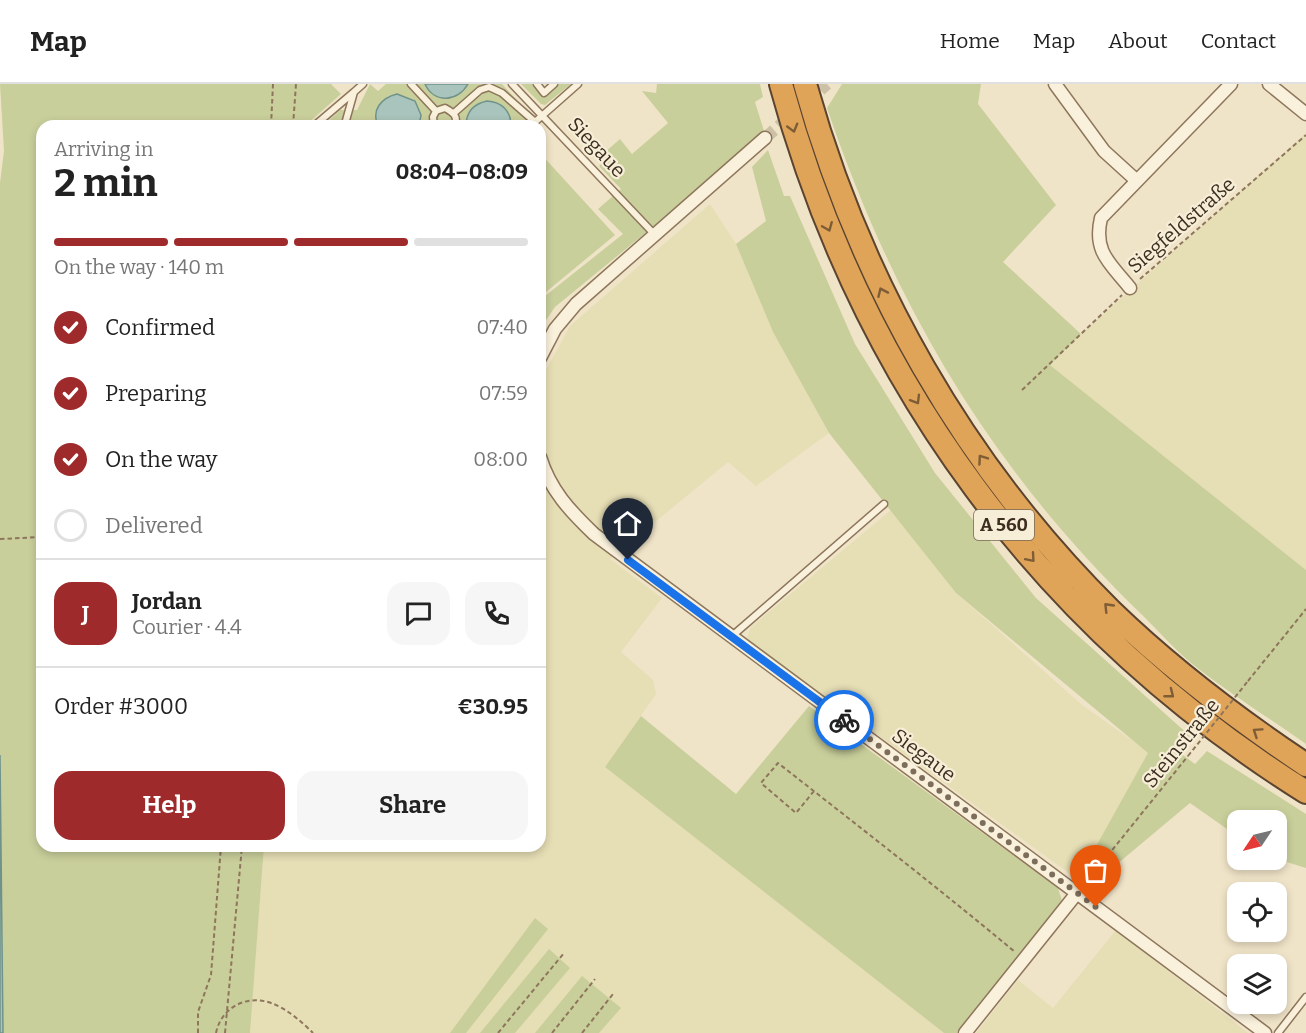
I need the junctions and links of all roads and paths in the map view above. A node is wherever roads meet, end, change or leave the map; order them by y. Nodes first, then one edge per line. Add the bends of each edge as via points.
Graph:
1 (273, 84) edge
2 (296, 84) edge
3 (363, 84) edge
4 (411, 84) edge
5 (512, 84) edge
6 (537, 84) edge
7 (554, 84) edge
8 (578, 84) edge
9 (781, 84) edge
10 (805, 84) edge
11 (1054, 84) edge
12 (1231, 84) edge
13 (1269, 84) edge
14 (354, 92) junction
15 (436, 111) junction
16 (453, 112) junction
17 (1306, 114) edge
18 (541, 116) junction
19 (271, 120) edge
20 (293, 120) edge
21 (321, 120) edge
22 (346, 120) edge
23 (433, 120) edge
24 (456, 120) edge
25 (532, 120) edge
26 (536, 120) edge
27 (545, 120) edge
28 (546, 121) edge
29 (1306, 135) edge
30 (765, 138) tunnel mouth
31 (1137, 181) junction
32 (655, 235) junction
33 (1130, 288) junction
34 (546, 346) edge
35 (1022, 390) dead end
36 (546, 478) edge
37 (884, 504) dead end
38 (36, 537) edge
39 (0, 539) edge
40 (1306, 609) edge
41 (731, 636) junction
42 (1306, 765) edge
43 (814, 791) junction
44 (1306, 792) edge
45 (221, 852) edge
46 (241, 852) edge
47 (1077, 893) junction
48 (564, 953) dead end
49 (1024, 959) junction
50 (595, 979) dead end
51 (613, 994) dead end
52 (1306, 998) edge
53 (227, 1012) junction
54 (198, 1033) edge
55 (216, 1033) edge
56 (225, 1033) edge
57 (313, 1033) edge
58 (498, 1033) edge
59 (552, 1033) edge
60 (582, 1033) edge
61 (965, 1033) edge
62 (1265, 1033) edge
63 (1278, 1033) edge

1 - 19 path
2 - 20 path
3 - 14 lane
4 - 15 lane
5 - 18 lane, Siegaue
6 - 7 lane via 544,93
8 - 18 lane
9 -> 44 highway, A 560 via 806,172 840,256 879,339 946,450 1043,572 1114,646 1167,692
42 -> 10 highway, A 560 via 1240,721 1111,610 995,477 944,404 888,305 834,175
11 - 31 street via 1104,151
12 - 31 street
13 - 17 street
14 - 21 lane
14 - 22 lane
15 - 16 lane via 445,108
15 - 23 lane
16 - 24 lane
16 - 25 lane via 489,87 502,93
18 - 26 lane
18 - 27 lane, Siegaue
28 - 32 lane, Siegaue
29 - 33 path, Siegfeldstraße
30 - 32 street
31 - 33 street via 1101,218 1096,236 1102,253
32 - 34 street via 576,304
33 - 35 path, Siegfeldstraße
36 - 41 street, Siegaue via 566,507 594,534
37 - 41 lane
38 - 39 path
40 - 47 path, Steinstraße, bridge
41 - 47 street, Siegaue
43 - 43 path via 778,763 760,783 796,813
43 - 49 path
45 - 54 path via 211,975 198,1012
46 - 53 path
47 - 49 street
47 - 62 street, Siegaue
48 - 58 path
49 - 61 street
50 - 59 path
51 - 60 path
52 - 63 lane
53 - 55 path
53 - 56 path
53 - 57 path via 245,1000 270,1003

